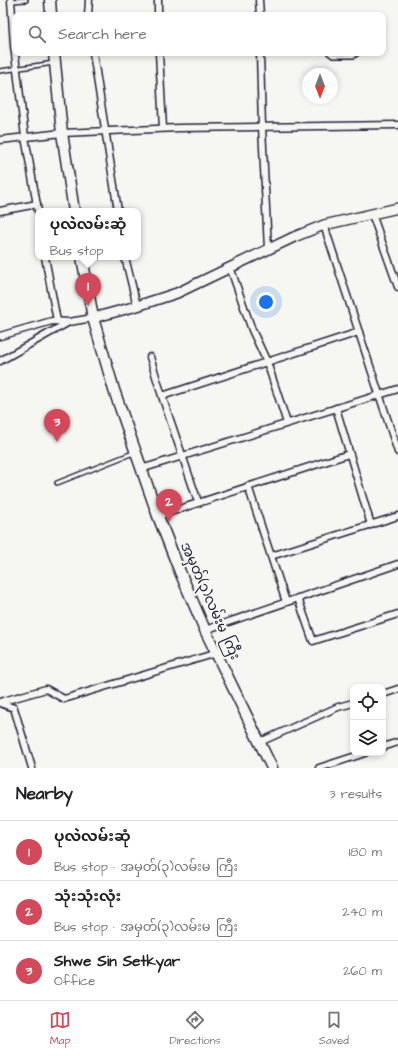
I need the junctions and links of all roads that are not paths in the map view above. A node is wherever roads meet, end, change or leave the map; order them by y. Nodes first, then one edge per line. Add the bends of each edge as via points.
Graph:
1 (11, 0) edge
2 (26, 0) edge
3 (50, 0) edge
4 (89, 0) edge
5 (158, 0) edge
6 (259, 0) edge
7 (51, 12) edge
8 (88, 12) edge
9 (158, 12) edge
10 (260, 12) edge
11 (12, 15) edge
12 (15, 56) edge
13 (93, 56) edge
14 (159, 56) edge
15 (260, 56) edge
16 (337, 56) edge
17 (354, 56) edge
18 (54, 58) edge
19 (17, 68) junction
20 (0, 71) edge
21 (398, 125) edge
22 (262, 127) junction
23 (163, 128) junction
24 (105, 130) junction
25 (62, 133) junction
26 (25, 137) junction
27 (0, 140) edge
28 (35, 208) edge
29 (38, 208) edge
30 (74, 208) edge
31 (118, 208) edge
32 (398, 208) edge
33 (0, 211) edge
34 (372, 214) junction
35 (324, 225) junction
36 (268, 249) junction
37 (47, 260) edge
38 (83, 260) edge
39 (126, 260) edge
40 (230, 267) junction
41 (398, 287) edge
42 (137, 306) junction
43 (93, 318) junction
44 (57, 321) junction
45 (69, 322) junction
46 (359, 332) junction
47 (0, 336) edge
48 (150, 357) dead end
49 (0, 361) edge
50 (267, 362) junction
51 (398, 389) edge
52 (379, 395) junction
53 (162, 396) junction
54 (336, 408) junction
55 (287, 423) junction
56 (398, 452) edge
57 (135, 453) junction
58 (349, 454) junction
59 (183, 455) junction
60 (141, 469) junction
61 (57, 483) dead end
62 (248, 486) junction
63 (198, 502) junction
64 (158, 516) junction
65 (398, 516) edge
66 (371, 525) junction
67 (271, 556) junction
68 (398, 564) edge
69 (298, 598) junction
70 (286, 602) junction
71 (398, 614) edge
72 (205, 630) junction
73 (217, 653) junction
74 (398, 689) edge
75 (386, 693) edge
76 (0, 702) edge
77 (350, 704) edge
78 (260, 742) junction
79 (398, 742) edge
80 (386, 746) edge
81 (356, 756) edge
82 (32, 768) edge
83 (272, 768) edge
84 (319, 768) edge

1 - 2 lane
1 - 11 street
3 - 7 main road
4 - 8 street
5 - 9 street
6 - 10 street
12 - 19 street
13 - 24 street
14 - 23 street
15 - 22 street
16 - 17 lane
18 - 19 lane
18 - 25 main road
19 - 20 lane
19 - 26 street
21 - 22 street
22 - 23 street
22 - 36 street
23 - 24 street
24 - 25 street
24 - 31 street
25 - 26 street
25 - 30 main road
26 - 27 street
26 - 29 street
28 - 33 street
32 - 34 street
34 - 35 street
34 - 41 street
35 - 36 street
35 - 46 street
36 - 40 street
37 - 44 street
38 - 43 main road, အမှတ်(၃)လမ်းမ ကြီး
39 - 42 street
40 - 42 street via 177,293
40 - 50 street via 252,330
42 - 43 street
43 - 45 street
43 - 57 main road, အမှတ်(၃)လမ်းမ ကြီး
44 - 45 street
44 - 47 street
45 - 49 street
46 - 50 street
46 - 52 street
48 - 53 street
50 - 53 street
50 - 55 street
51 - 52 street
52 - 54 street
52 - 56 street
53 - 59 street
54 - 55 street
54 - 58 street
55 - 59 street
57 - 60 main road, အမှတ်(၃)လမ်းမ ကြီး
57 - 61 lane
58 - 62 street
58 - 66 street
59 - 60 street
59 - 63 street
60 - 64 main road, အမှတ်(၃)လမ်းမ ကြီး
62 - 63 street
62 - 67 street
63 - 64 street
64 - 72 main road, အမှတ်(၃)လမ်းမ ကြီး
65 - 66 street
66 - 67 street
67 - 70 street
68 - 69 street
69 - 70 street
69 - 71 street via 314,641
70 - 72 street
72 - 73 main road, အမှတ်(၃)လမ်းမ ကြီး
73 - 76 street via 64,699 46,689
73 - 78 main road, အမှတ်(၃)လမ်းမ ကြီး
74 - 75 street
76 - 82 street via 14,708
77 - 78 street
78 - 83 main road, အမှတ်(၃)လမ်းမ ကြီး
79 - 80 street
81 - 84 street

